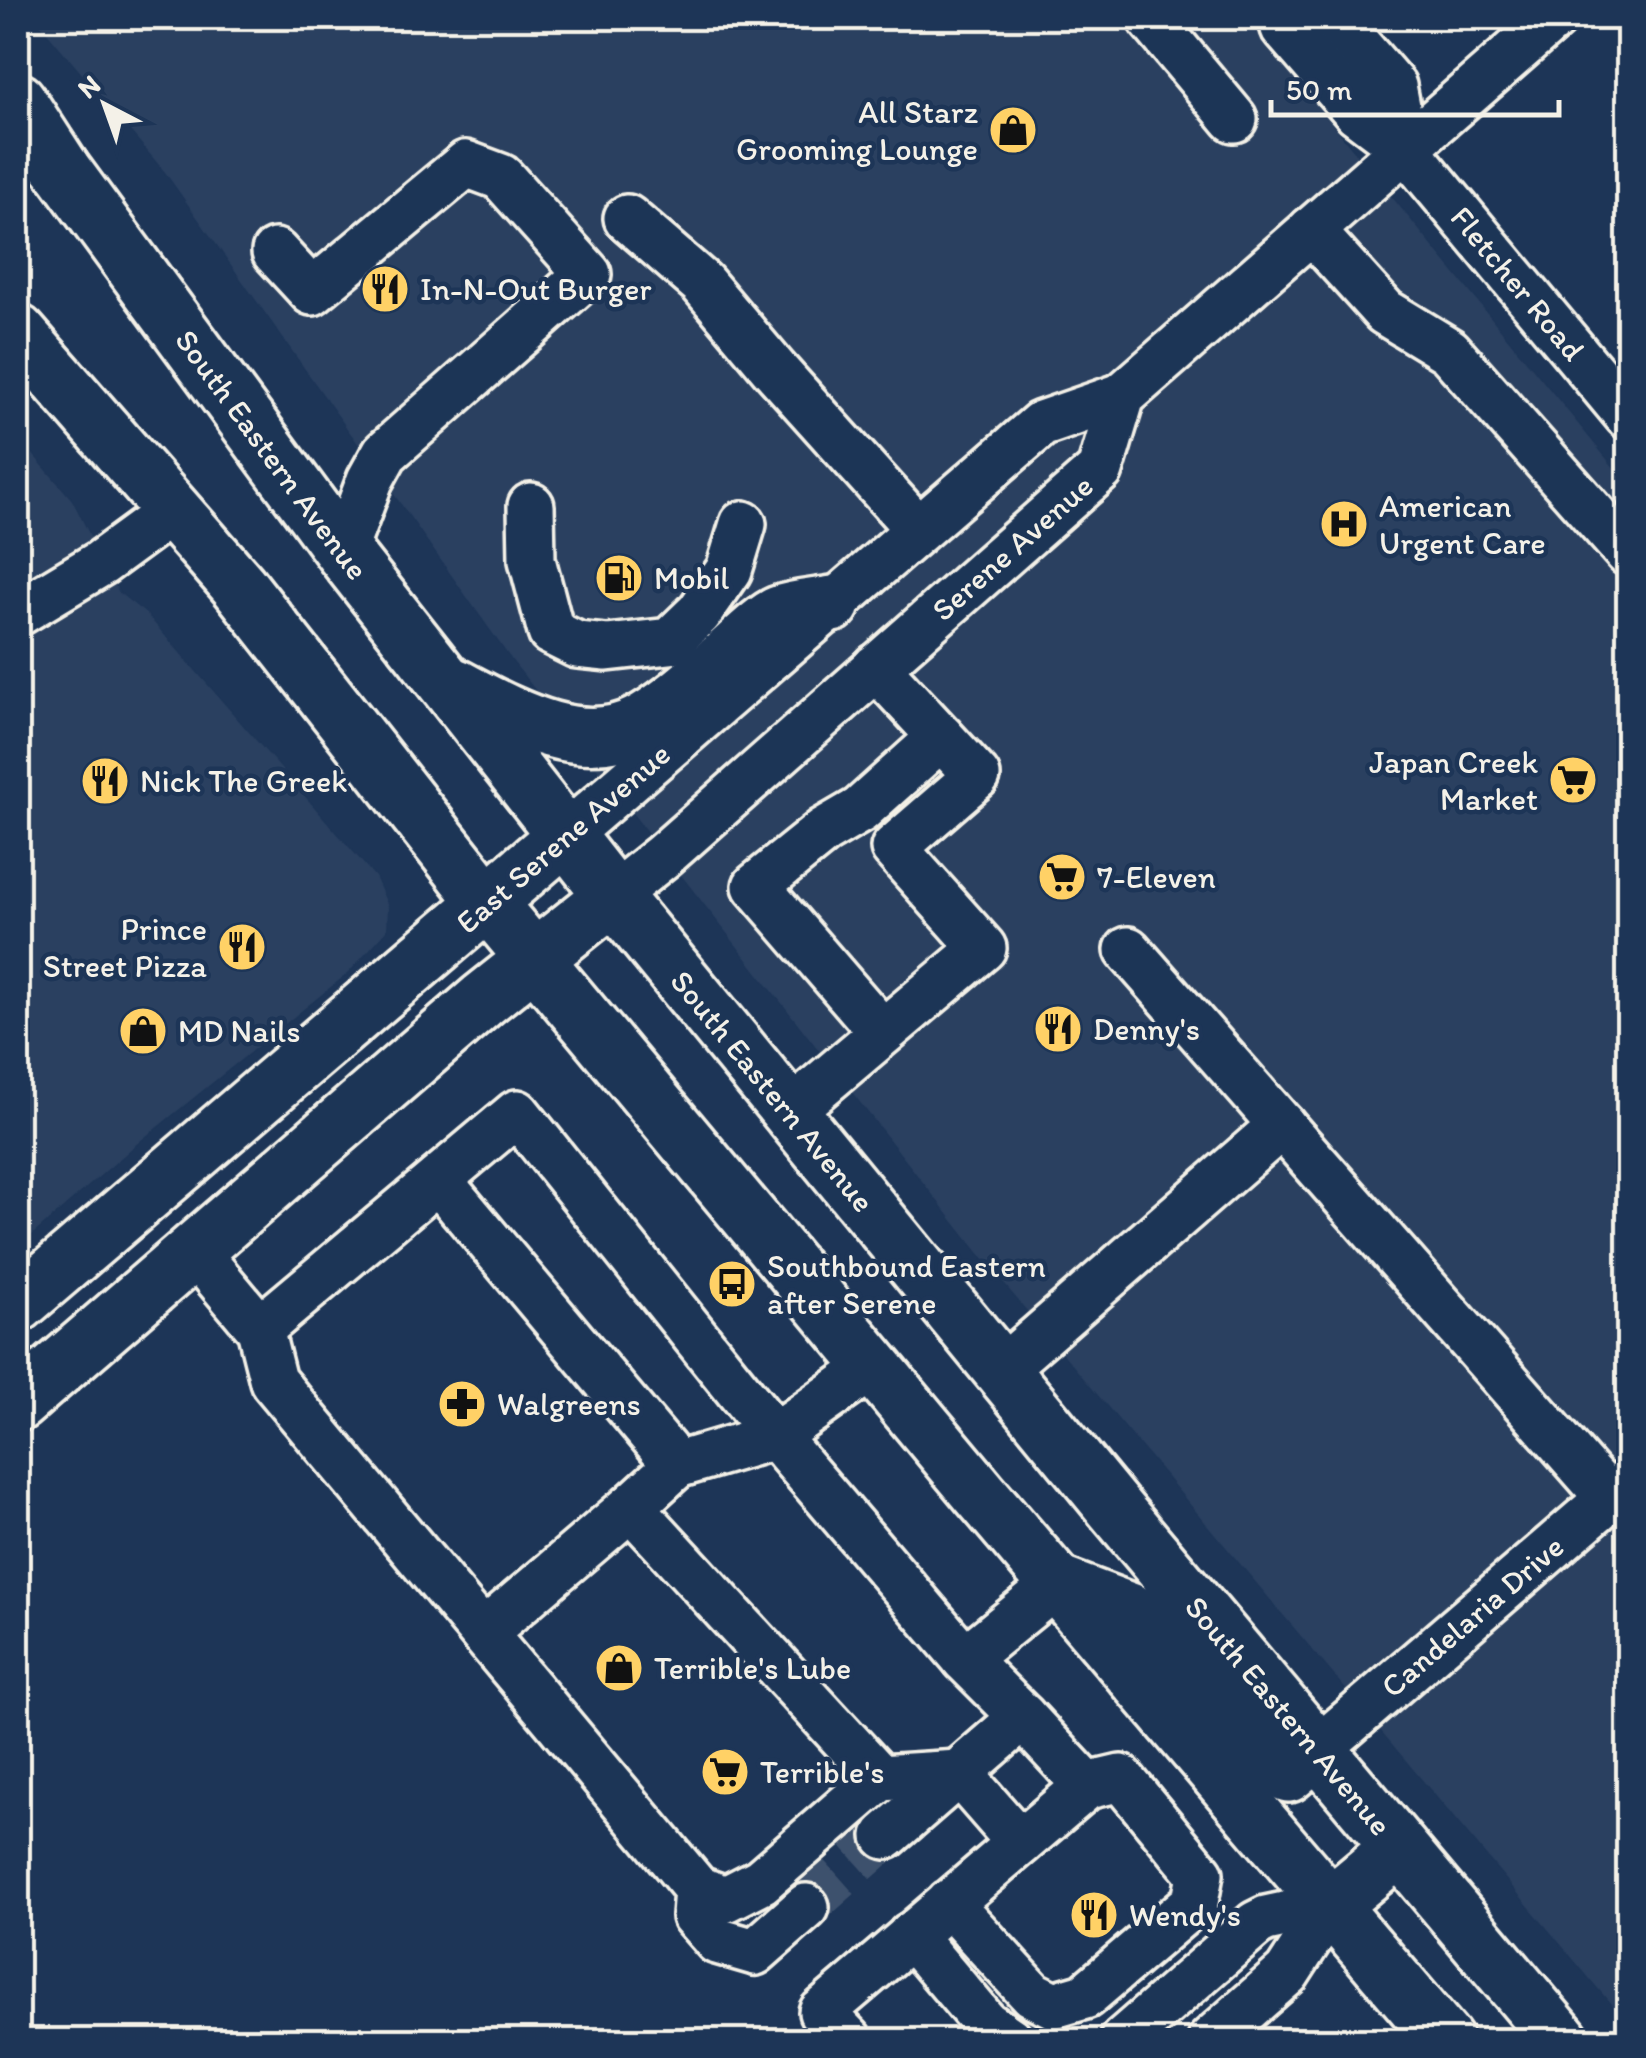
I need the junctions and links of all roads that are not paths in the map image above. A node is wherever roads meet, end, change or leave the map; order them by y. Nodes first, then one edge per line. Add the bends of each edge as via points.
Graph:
1 (1150, 18) edge
2 (1281, 18) edge
3 (1334, 18) edge
4 (1554, 18) edge
5 (18, 102) edge
6 (18, 114) edge
7 (1234, 119) dead end
8 (1405, 148) junction
9 (62, 168) junction
10 (627, 218) dead end
11 (1311, 230) junction
12 (275, 252) dead end
13 (18, 333) edge
14 (1122, 396) junction
15 (1628, 416) edge
16 (531, 506) dead end
17 (172, 510) junction
18 (744, 524) dead end
19 (918, 529) junction
20 (343, 552) junction
21 (1628, 553) edge
22 (832, 604) junction
23 (18, 613) edge
24 (876, 667) junction
25 (442, 680) junction
26 (941, 737) junction
27 (565, 836) junction
28 (612, 896) junction
29 (488, 903) junction
30 (552, 945) junction
31 (1128, 950) dead end
32 (882, 1032) junction
33 (789, 1112) junction
34 (1282, 1125) junction
35 (438, 1180) junction
36 (196, 1251) junction
37 (18, 1304) edge
38 (260, 1329) junction
39 (874, 1366) junction
40 (1001, 1370) junction
41 (18, 1404) edge
42 (775, 1436) junction
43 (677, 1465) junction
44 (1619, 1490) edge
45 (631, 1507) junction
46 (1057, 1584) junction
47 (483, 1633) junction
48 (965, 1659) junction
49 (1023, 1716) junction
50 (1317, 1750) junction
51 (960, 1773) junction
52 (880, 1778) junction
53 (1087, 1786) junction
54 (886, 1836) tunnel mouth
55 (1020, 1843) junction
56 (1399, 1848) junction
57 (697, 1890) junction
58 (949, 1902) junction
59 (1330, 1905) junction
60 (806, 1907) tunnel mouth
61 (911, 1935) junction
62 (982, 2035) edge
63 (849, 2040) edge
64 (1122, 2040) edge
65 (1211, 2040) edge
66 (1445, 2040) edge
67 (1561, 2040) edge

1 - 7 street
2 - 8 street, Fletcher Road via 1357,112
3 - 8 street via 1393,86
4 - 8 street
5 - 9 main road
6 - 9 main road, South Eastern Avenue
8 - 11 street
8 - 15 street, Fletcher Road
9 - 20 main road, South Eastern Avenue
10 - 19 street via 702,283
11 - 14 street
11 - 21 street via 1385,312 1449,352
12 - 20 street via 312,292 466,164 502,177 588,274 385,453
13 - 17 main road
14 - 19 street, East Serene Avenue via 1041,424
14 - 24 street, Serene Avenue via 1100,470
16 - 18 street via 532,560 551,632 577,645 608,648 670,641 728,570
17 - 23 street
17 - 29 main road
19 - 22 street, East Serene Avenue
20 - 25 main road, South Eastern Avenue
22 - 25 main road via 776,615 671,704 617,732 541,728
22 - 27 street, East Serene Avenue
24 - 26 street
24 - 28 street, Serene Avenue
25 - 27 main road, South Eastern Avenue
26 - 32 street via 977,776 894,848 982,948
26 - 32 street via 860,810 756,886
27 - 28 main road, South Eastern Avenue
27 - 29 main road, East Serene Avenue
28 - 30 main road, Serene Avenue
28 - 33 main road, South Eastern Avenue
29 - 30 main road
29 - 37 main road, East Serene Avenue
30 - 36 main road
30 - 39 main road
31 - 34 street
32 - 33 street
33 - 40 main road, South Eastern Avenue
34 - 40 street
34 - 44 street
35 - 38 street
35 - 42 street via 517,1113
35 - 43 street
36 - 38 street
36 - 41 main road
38 - 47 street via 273,1380
39 - 42 street
39 - 46 main road
40 - 50 main road, South Eastern Avenue
42 - 43 street
42 - 48 street
43 - 45 street
44 - 50 street, Candelaria Drive
45 - 47 street
45 - 52 street
46 - 48 street
46 - 50 main road via 1132,1612 1268,1763 1288,1774
46 - 59 main road
47 - 57 street
48 - 49 street
49 - 51 street
49 - 53 street
50 - 56 main road, South Eastern Avenue
51 - 52 street
51 - 54 street
51 - 55 street
52 - 57 street via 762,1881 726,1900
53 - 55 street
53 - 58 street via 1122,1778 1200,1874 1195,1902 1086,1996 1054,2004 1032,1994
55 - 58 street
56 - 59 main road
56 - 67 main road, South Eastern Avenue
57 - 60 street via 695,1916 717,1941 755,1952
58 - 61 street
59 - 64 street via 1256,1924
59 - 65 street via 1288,1973
59 - 66 main road
61 - 62 street
61 - 63 street via 822,2012

